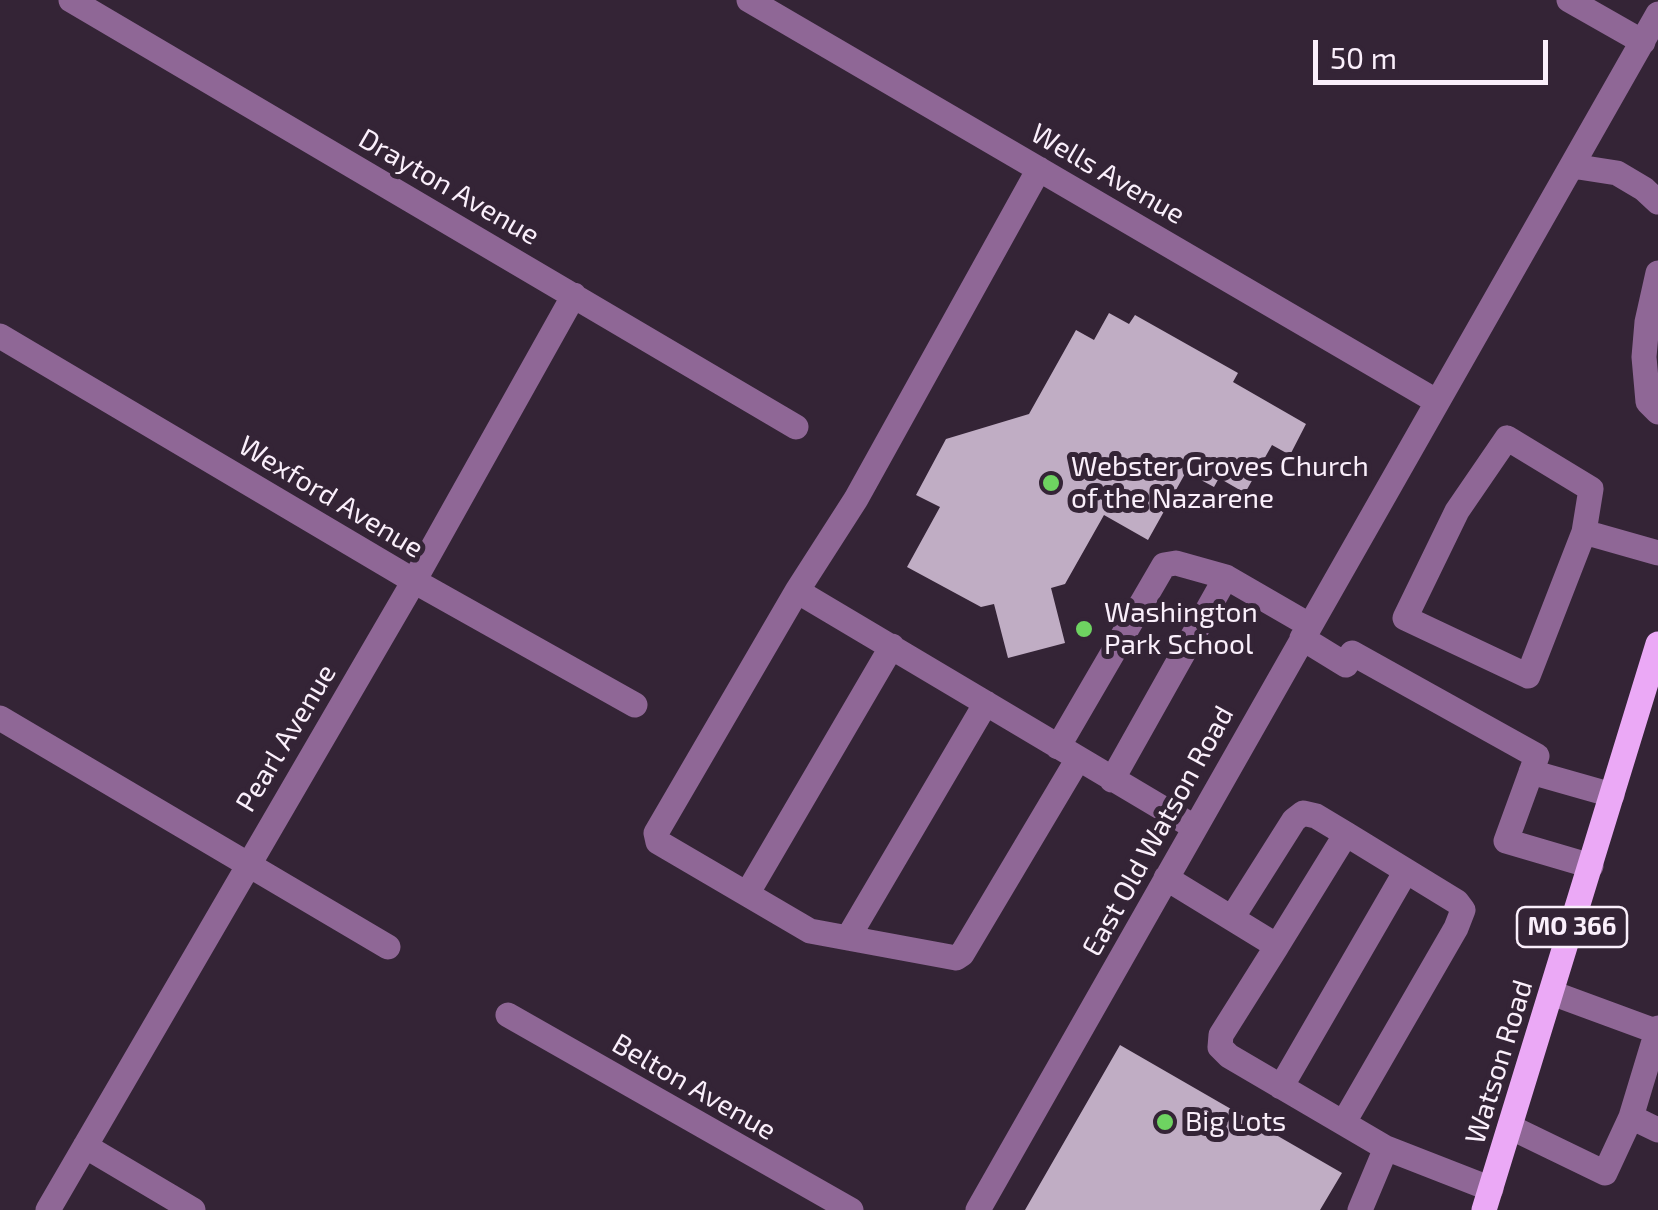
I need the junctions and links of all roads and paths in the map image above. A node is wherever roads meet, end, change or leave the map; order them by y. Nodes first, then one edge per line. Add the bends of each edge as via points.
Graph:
1 (71, 0) edge
2 (749, 0) edge
3 (1569, 0) edge
4 (1658, 14) edge
5 (1642, 42) junction
6 (1572, 166) junction
7 (1040, 169) junction
8 (1658, 202) edge
9 (1658, 274) edge
10 (574, 295) junction
11 (0, 336) edge
12 (1436, 401) junction
13 (1658, 412) edge
14 (796, 426) dead end
15 (1584, 532) junction
16 (1658, 553) edge
17 (1226, 577) junction
18 (414, 581) junction
19 (797, 590) junction
20 (1305, 631) junction
21 (892, 646) junction
22 (1658, 646) edge
23 (986, 703) junction
24 (634, 705) dead end
25 (0, 718) edge
26 (1068, 753) junction
27 (1531, 772) junction
28 (1112, 780) junction
29 (1612, 795) junction
30 (1194, 827) junction
31 (1346, 834) junction
32 (248, 862) junction
33 (1591, 866) junction
34 (1406, 871) junction
35 (1166, 878) junction
36 (746, 894) junction
37 (1232, 918) junction
38 (849, 936) junction
39 (1277, 946) junction
40 (388, 947) dead end
41 (1552, 992) junction
42 (508, 1015) dead end
43 (1658, 1031) edge
44 (1280, 1087) junction
45 (1631, 1117) junction
46 (1344, 1122) junction
47 (1510, 1127) junction
48 (1658, 1130) edge
49 (85, 1146) junction
50 (1386, 1148) junction
51 (1488, 1199) edge
52 (48, 1210) edge
53 (193, 1210) edge
54 (850, 1210) edge
55 (978, 1210) edge
56 (1360, 1210) edge

1 - 10 street, Drayton Avenue
2 - 7 street, Wells Avenue
3 - 5 street
4 - 5 street, East Old Watson Road
5 - 6 street, East Old Watson Road
6 - 8 street via 1617,173
6 - 12 street, East Old Watson Road
7 - 12 street, Wells Avenue
7 - 19 street via 856,499
9 - 13 street via 1644,356 1648,402
10 - 14 street, Drayton Avenue
10 - 18 street, Pearl Avenue
11 - 18 street, Wexford Avenue
12 - 20 street, East Old Watson Road
15 - 15 street via 1591,489 1507,438 1457,510 1405,618 1528,676
15 - 16 street
17 - 20 street
17 - 26 street via 1164,565
17 - 28 street
18 - 24 street, Wexford Avenue
18 - 32 street, Pearl Avenue
19 - 21 street
19 - 36 street via 656,833 658,842
20 - 27 street via 1346,665 1352,654 1537,756
20 - 30 street, East Old Watson Road
21 - 23 street
21 - 36 street
22 - 29 main road, Watson Road / MO 366
23 - 26 street
23 - 38 street
25 - 32 street
26 - 28 street
26 - 38 street via 962,954 949,957
27 - 29 street
27 - 33 street via 1506,840
28 - 30 street
29 - 33 main road, Watson Road / MO 366
30 - 35 street, East Old Watson Road
31 - 34 street
31 - 37 street via 1302,813
31 - 39 street
32 - 40 street
32 - 49 street, Pearl Avenue
33 - 41 main road, Watson Road / MO 366
34 - 44 street
34 - 46 street via 1464,910
35 - 37 street
35 - 55 street, East Old Watson Road
36 - 38 street via 810,931
37 - 39 street
39 - 44 street via 1221,1035 1220,1047
41 - 43 street
41 - 47 main road, Watson Road / MO 366
42 - 54 street, Belton Avenue
43 - 45 street
44 - 46 street
45 - 47 street via 1606,1173
45 - 48 street
46 - 50 street
47 - 51 main road, Watson Road / MO 366
49 - 52 street, Pearl Avenue
49 - 53 street
50 - 51 street
50 - 56 street

